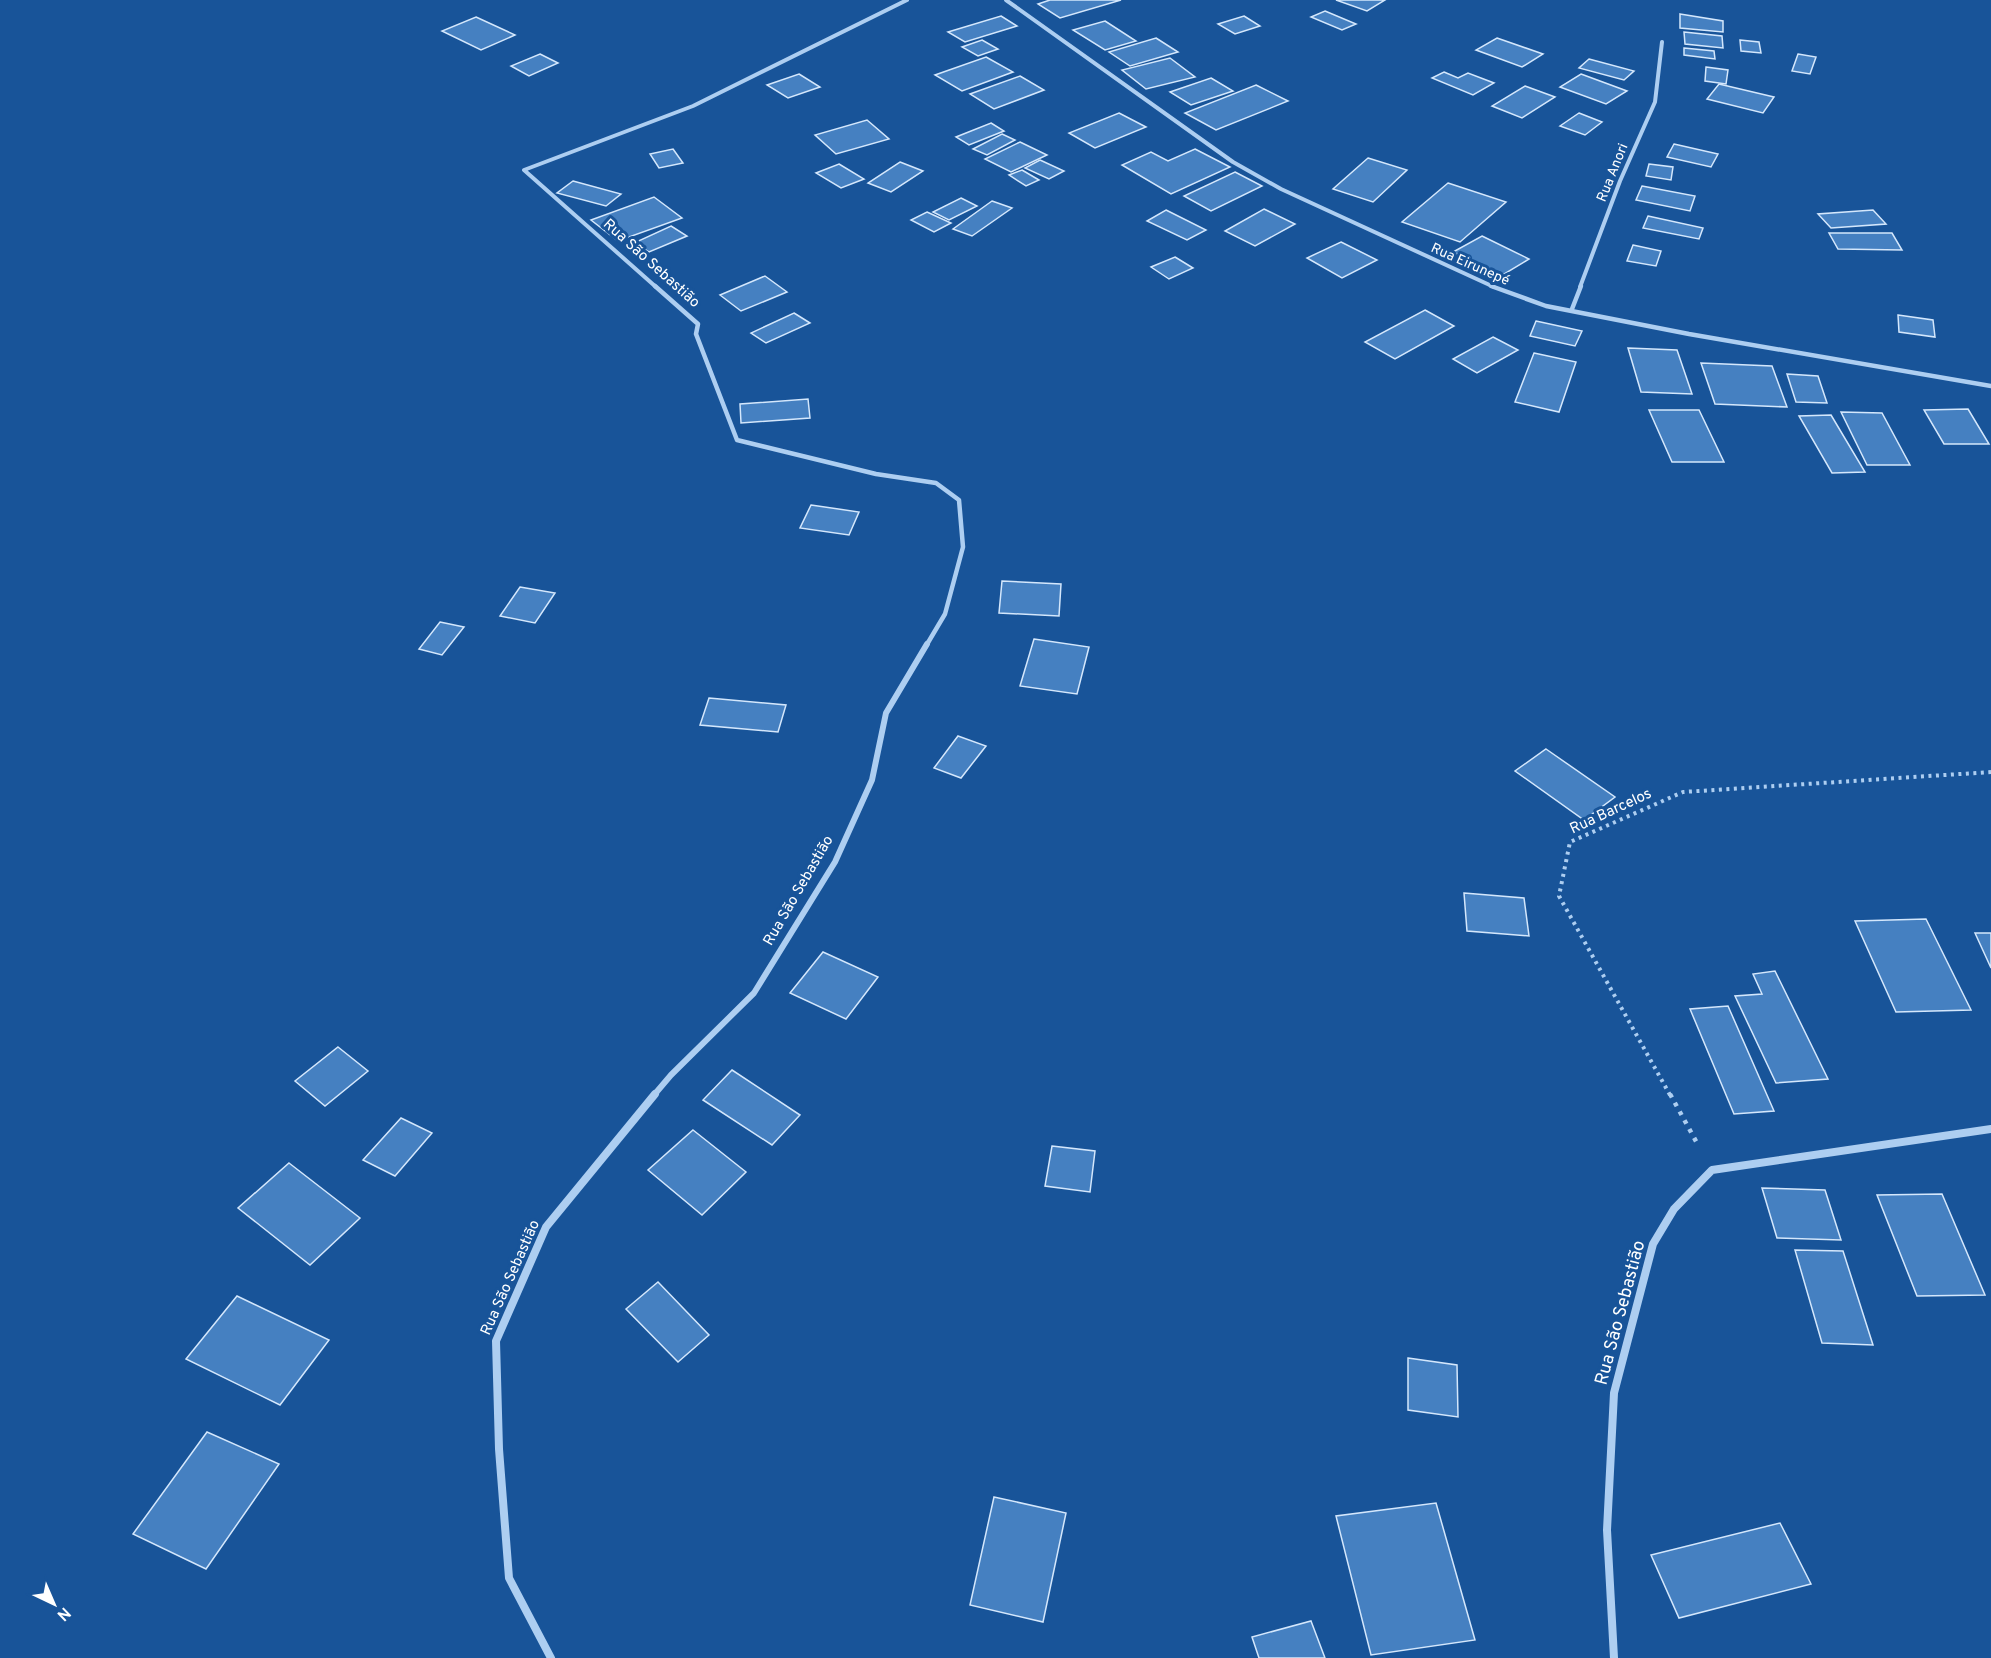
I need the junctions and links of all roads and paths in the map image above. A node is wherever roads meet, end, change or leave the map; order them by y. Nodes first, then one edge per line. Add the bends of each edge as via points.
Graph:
1 (907, 0) edge
2 (1006, 0) edge
3 (1662, 42) dead end
4 (1572, 309) junction
5 (1991, 386) edge
6 (1991, 772) edge
7 (1991, 1129) edge
8 (1712, 1170) junction
9 (551, 1658) edge
10 (1614, 1658) edge

1 - 9 street, Rua São Sebastião via 693,106 524,170 698,324 696,334 737,440 876,474 936,483 959,500 963,547 945,614 886,713 872,780 835,862 754,993 671,1075 546,1227 496,1341 509,1578
2 - 4 street, Rua Eirunepé via 1233,162 1281,189 1466,276 1546,306
3 - 4 street, Rua Anori via 1655,102
4 - 5 street, Rua Eirunepé via 1689,334
6 - 8 path, Rua Barcelos via 1683,792 1570,842 1559,896
7 - 8 street
8 - 10 street, Rua São Sebastião via 1674,1209 1653,1244 1614,1393 1607,1530

